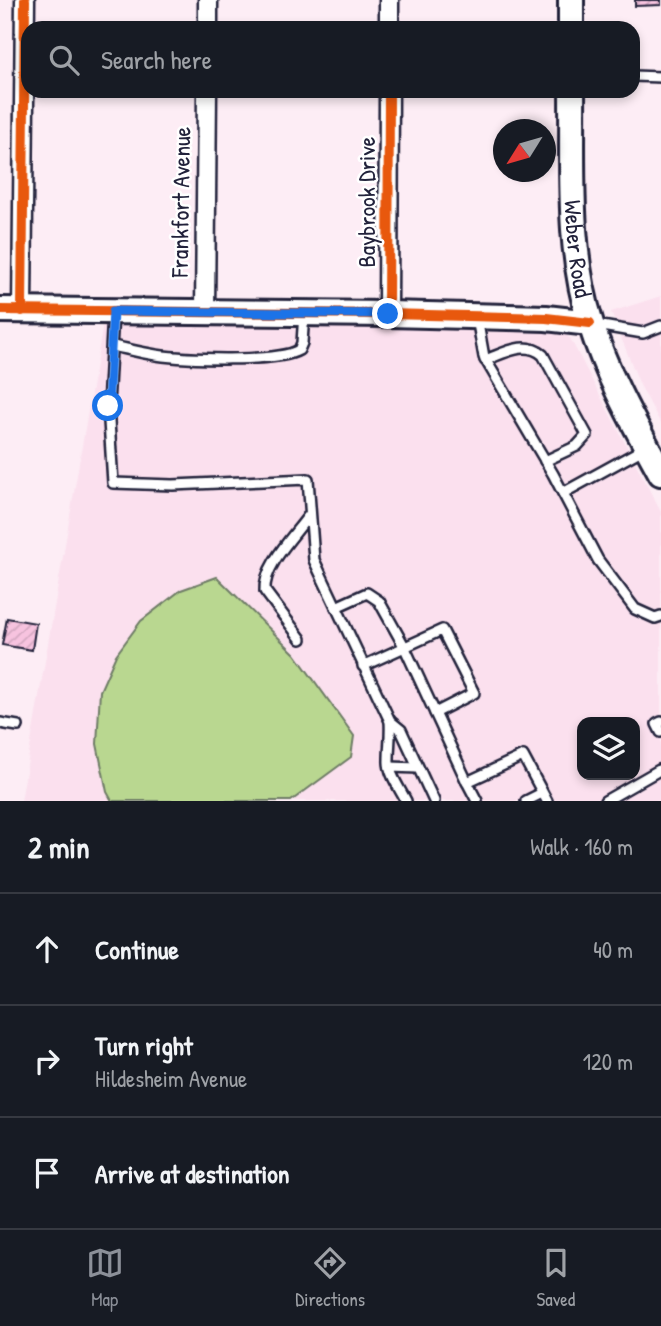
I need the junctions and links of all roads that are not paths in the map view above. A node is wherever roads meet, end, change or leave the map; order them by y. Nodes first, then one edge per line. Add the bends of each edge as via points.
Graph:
1 (26, 0) edge
2 (208, 0) edge
3 (390, 0) edge
4 (571, 0) edge
5 (25, 21) edge
6 (208, 21) edge
7 (389, 21) edge
8 (572, 21) edge
9 (640, 76) edge
10 (661, 77) edge
11 (21, 98) edge
12 (207, 98) edge
13 (389, 98) edge
14 (572, 98) edge
15 (11, 310) edge
16 (113, 311) junction
17 (205, 313) junction
18 (304, 313) junction
19 (388, 314) junction
20 (477, 318) junction
21 (590, 323) junction
22 (661, 326) edge
23 (113, 346) junction
24 (485, 359) junction
25 (647, 447) junction
26 (545, 461) junction
27 (661, 473) edge
28 (563, 493) junction
29 (309, 515) junction
30 (336, 607) junction
31 (658, 617) edge
32 (301, 639) dead end
33 (404, 646) junction
34 (362, 666) junction
35 (435, 713) junction
36 (390, 721) junction
37 (661, 722) edge
38 (0, 723) edge
39 (18, 726) dead end
40 (661, 732) edge
41 (390, 767) junction
42 (418, 768) junction
43 (661, 769) edge
44 (467, 782) junction
45 (545, 797) edge
46 (405, 801) edge
47 (434, 801) edge
48 (477, 801) edge
49 (526, 801) edge
50 (605, 801) edge

1 - 5 street
2 - 6 street
3 - 7 street
4 - 8 street
9 - 10 lane
11 - 15 street
12 - 17 street, Frankfort Avenue
13 - 19 street, Baybrook Drive
14 - 21 street, Weber Road via 576,241
15 - 16 street
16 - 17 street
16 - 23 lane
17 - 18 street
18 - 19 street
18 - 23 lane via 299,350 277,356 180,356
19 - 20 street
20 - 21 street
20 - 24 lane
21 - 22 lane via 643,333
21 - 25 street, Weber Road
23 - 29 lane via 108,406 113,484 308,479
24 - 26 lane
24 - 26 lane via 517,348 535,349 543,355 587,435 577,446
25 - 27 street, Weber Road
25 - 28 lane
26 - 28 lane
28 - 31 lane via 598,560 635,609
29 - 30 lane via 314,560
29 - 32 lane via 264,583 265,591
30 - 33 lane via 372,595
30 - 34 lane
33 - 34 lane
33 - 35 lane
33 - 35 lane via 442,629 474,693
34 - 36 lane
35 - 44 lane
36 - 41 lane
36 - 42 lane via 401,730
37 - 40 lane via 657,724
38 - 39 lane
41 - 42 lane
41 - 46 lane
42 - 47 lane
43 - 50 lane
44 - 45 lane via 523,756
44 - 48 lane
45 - 49 lane

